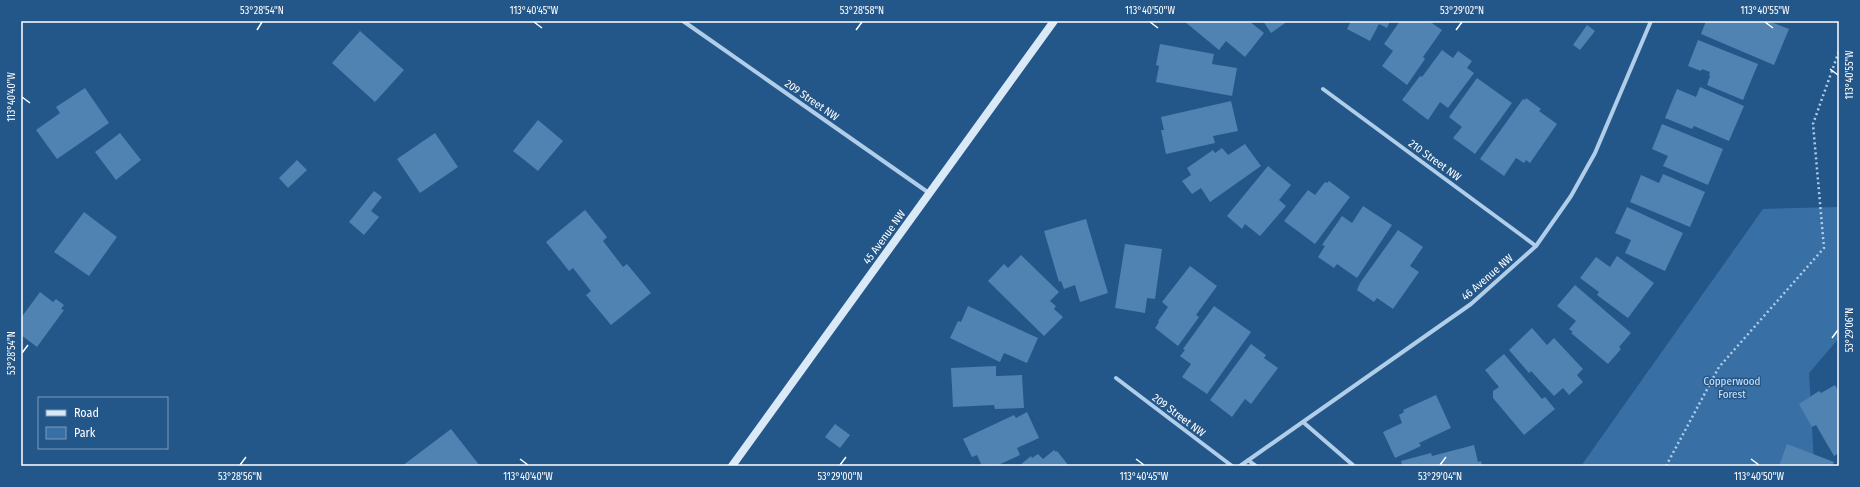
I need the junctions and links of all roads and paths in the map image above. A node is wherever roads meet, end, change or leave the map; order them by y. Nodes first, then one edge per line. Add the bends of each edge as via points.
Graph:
1 (684, 21) edge
2 (1054, 21) edge
3 (1651, 21) edge
4 (1839, 51) edge
5 (1322, 89) dead end
6 (930, 193) junction
7 (1536, 246) junction
8 (1116, 378) dead end
9 (1303, 422) junction
10 (1248, 460) junction
11 (732, 466) edge
12 (1232, 466) edge
13 (1240, 466) edge
14 (1256, 466) edge
15 (1354, 466) edge
16 (1666, 466) edge

1 - 6 street, 209 Street NW
2 - 6 street, 45 Avenue NW
3 - 7 street, 46 Avenue NW via 1595,153 1571,196
4 - 16 path via 1813,124 1824,248 1719,367
5 - 7 street, 210 Street NW
6 - 11 street, 45 Avenue NW
7 - 9 street, 46 Avenue NW via 1471,304
8 - 12 street, 209 Street NW
9 - 10 street, 46 Avenue NW
9 - 15 street
10 - 13 street, 46 Avenue NW
10 - 14 street

